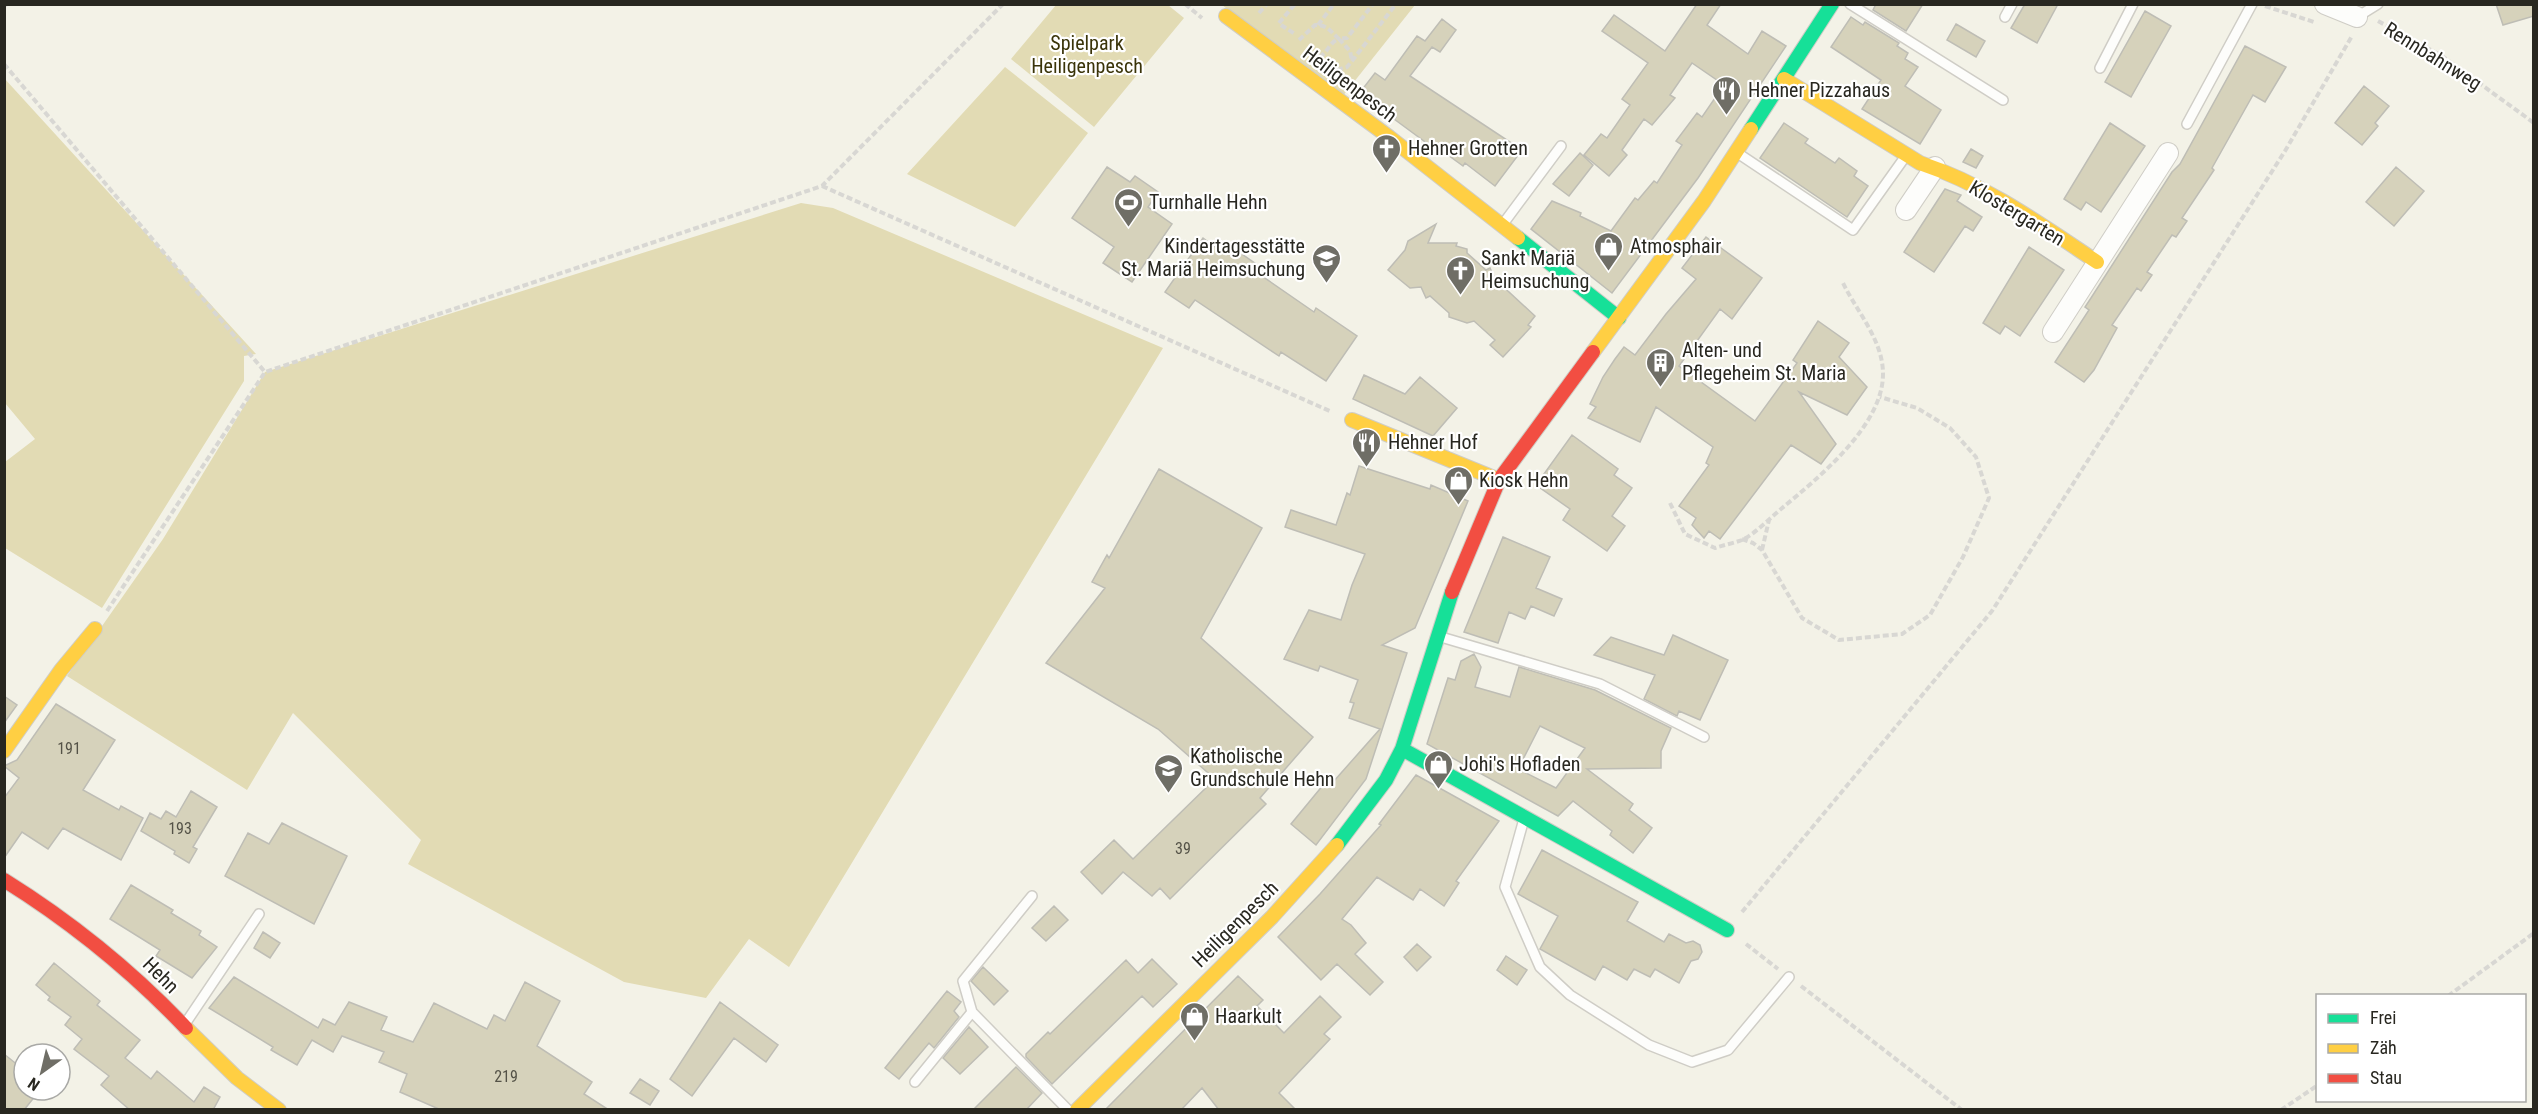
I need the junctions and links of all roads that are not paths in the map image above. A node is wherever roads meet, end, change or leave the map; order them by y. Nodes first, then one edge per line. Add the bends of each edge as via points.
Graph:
1 (1832, 4) edge
2 (1850, 4) edge
3 (2012, 4) edge
4 (2133, 4) edge
5 (2252, 4) edge
6 (2325, 4) edge
7 (2378, 4) edge
8 (1226, 16) dead end
9 (2005, 17) dead end
10 (2355, 26) joint
11 (2100, 68) dead end
12 (1784, 79) junction
13 (2003, 100) dead end
14 (2187, 124) dead end
15 (1562, 146) dead end
16 (1736, 152) junction
17 (2168, 153) dead end
18 (1906, 155) junction
19 (1935, 167) junction
20 (1906, 210) dead end
21 (1501, 226) junction
22 (2097, 261) junction
23 (1619, 318) junction
24 (2053, 332) dead end
25 (1352, 420) road end
26 (1499, 480) junction
27 (95, 629) road end
28 (1438, 636) junction
29 (1704, 737) dead end
30 (1402, 749) junction
31 (4, 751) edge
32 (1525, 817) junction
33 (4, 880) edge
34 (1032, 896) dead end
35 (259, 914) dead end
36 (1728, 930) road end
37 (1789, 977) road end
38 (972, 1012) junction
39 (184, 1026) junction
40 (915, 1082) dead end
41 (279, 1110) edge
42 (1068, 1110) edge
43 (1077, 1110) edge

1 - 12 street, Heiligenpesch
2 - 13 lane
3 - 9 lane
4 - 11 lane
5 - 14 lane
6 - 10 street
7 - 10 lane
8 - 21 street, Heiligenpesch
12 - 16 street, Heiligenpesch
12 - 18 street, Klostergarten
15 - 21 lane
16 - 18 lane via 1853,230
16 - 23 street, Heiligenpesch
17 - 22 street
18 - 19 street, Klostergarten
19 - 20 street
19 - 22 street, Klostergarten via 1990,193
21 - 23 street, Heiligenpesch
22 - 24 street
23 - 26 street, Heiligenpesch
25 - 26 street
26 - 28 street, Heiligenpesch via 1456,581
27 - 31 street
28 - 29 lane via 1600,684
28 - 30 street, Heiligenpesch
30 - 32 street
30 - 43 street, Heiligenpesch via 1386,780 1334,848 1272,917
32 - 36 street
32 - 37 lane via 1505,887 1540,967 1570,995 1649,1045 1692,1062 1728,1050
33 - 39 street, Hehn via 124,966
34 - 38 lane via 963,981
35 - 39 lane
38 - 40 lane
38 - 42 lane
39 - 41 street, Hehn via 228,1069

